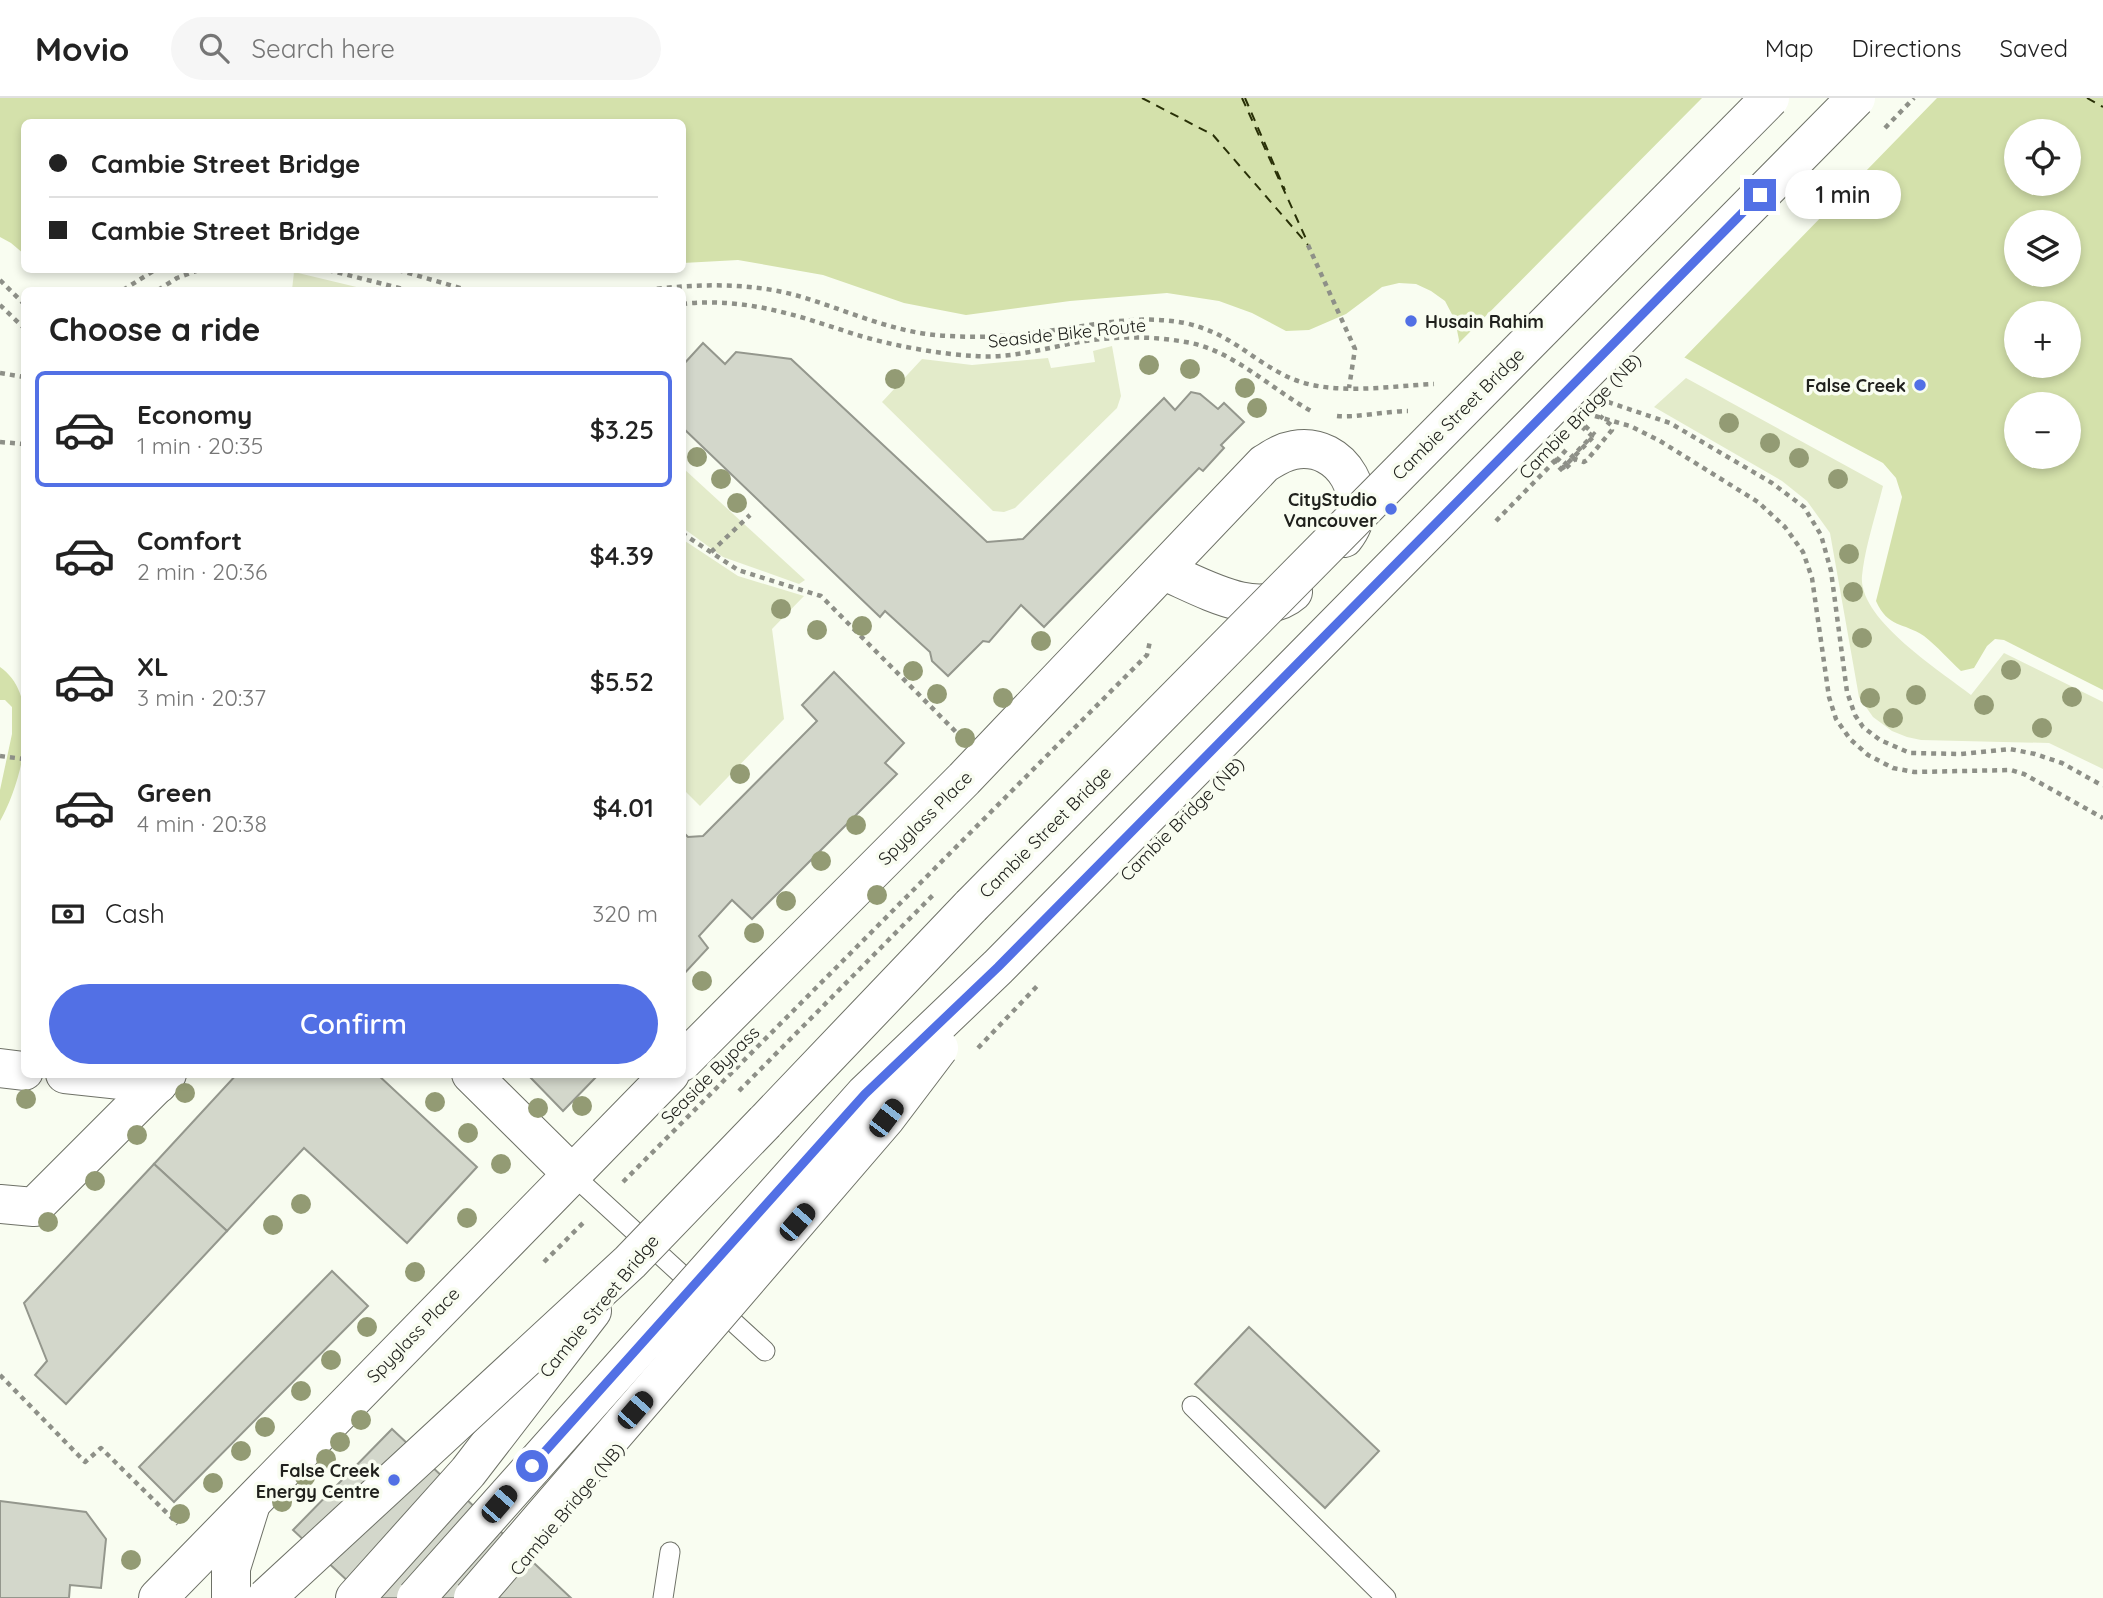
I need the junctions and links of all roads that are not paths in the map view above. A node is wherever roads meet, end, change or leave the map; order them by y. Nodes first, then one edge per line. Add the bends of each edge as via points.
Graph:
1 (1770, 98) edge
2 (1856, 98) edge
3 (1164, 571) junction
4 (998, 967) junction
5 (686, 1058) edge
6 (0, 1068) edge
7 (21, 1071) edge
8 (143, 1078) edge
9 (475, 1078) edge
10 (666, 1078) edge
11 (163, 1079) edge
12 (572, 1174) junction
13 (0, 1204) edge
14 (630, 1262) junction
15 (765, 1351) dead end
16 (1192, 1406) dead end
17 (253, 1499) junction
18 (670, 1552) dead end
19 (158, 1598) edge
20 (232, 1598) edge
21 (266, 1598) edge
22 (355, 1598) edge
23 (416, 1598) edge
24 (473, 1598) edge
25 (663, 1598) edge
26 (1386, 1598) edge

1 - 14 main road, Cambie Street Bridge, bridge via 971,906
2 - 4 main road, bridge
3 - 3 main road, Spyglass Place via 1239,601 1274,603 1290,595 1347,534 1357,505 1351,478 1330,456 1313,450 1279,454 1264,464
3 - 5 main road, Spyglass Place
4 - 23 main road, bridge via 865,1094
4 - 24 main road, bridge via 886,1118
6 - 7 main road
8 - 11 main road
9 - 12 main road
10 - 12 main road, Spyglass Place
11 - 13 main road via 34,1207
12 - 15 lane
12 - 17 main road, Spyglass Place
14 - 21 main road, bridge
14 - 22 main road, Cambie Street Bridge, bridge via 468,1472
16 - 26 lane
17 - 19 main road, Spyglass Place
17 - 20 main road via 230,1568
18 - 25 lane

